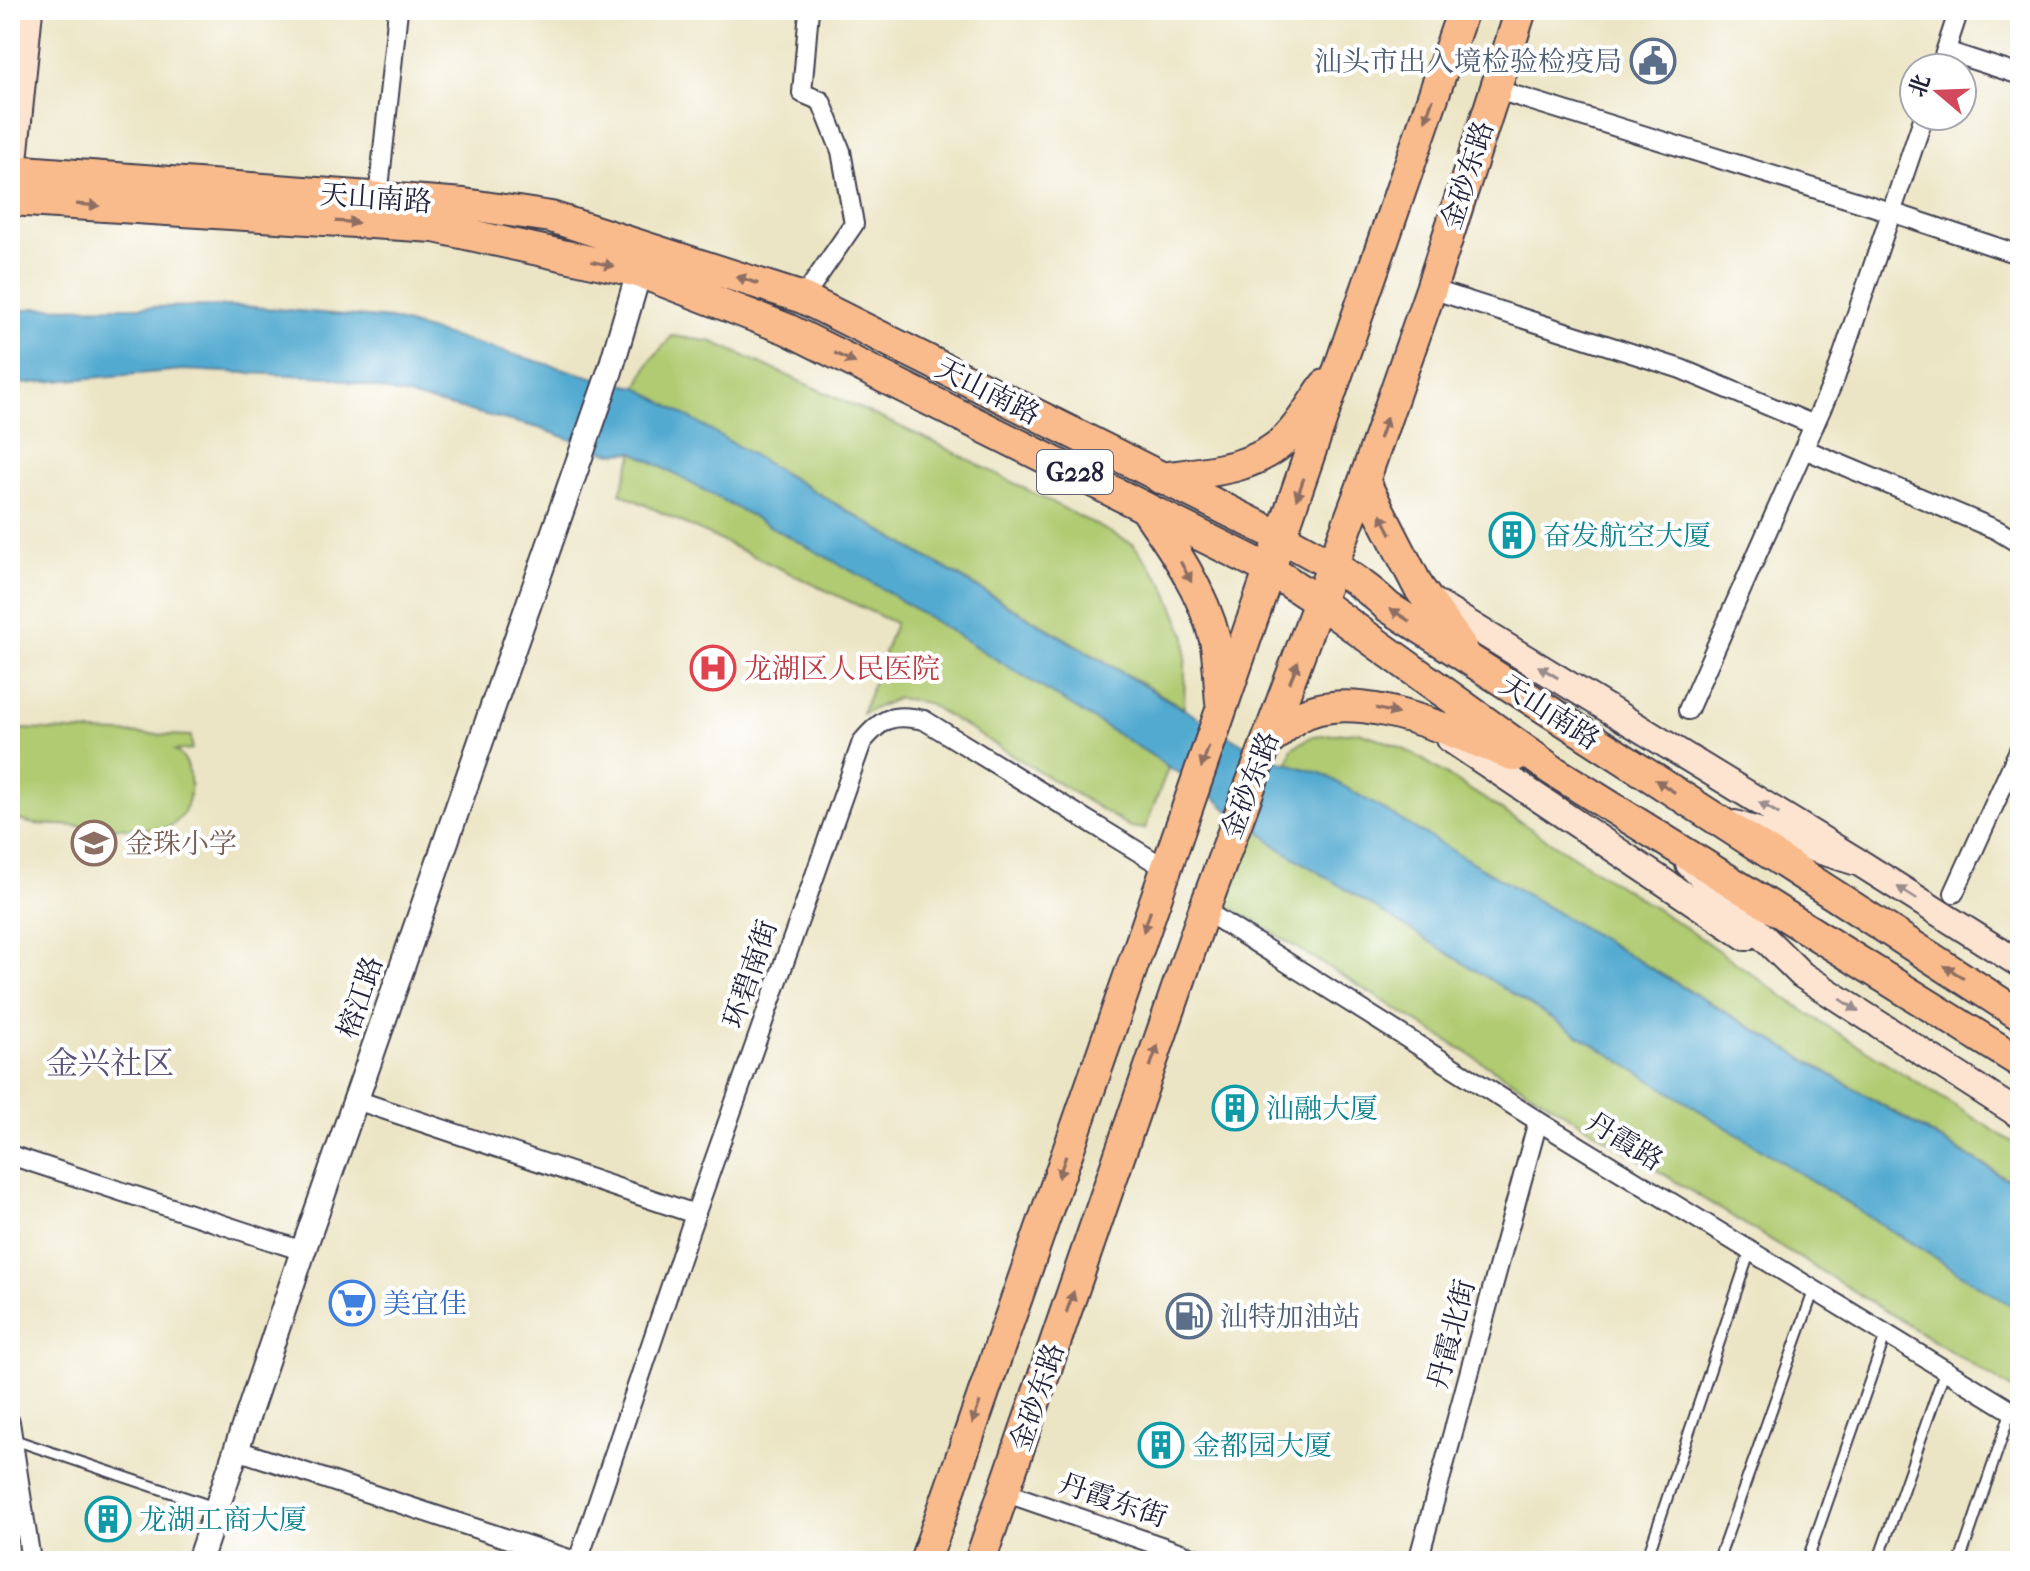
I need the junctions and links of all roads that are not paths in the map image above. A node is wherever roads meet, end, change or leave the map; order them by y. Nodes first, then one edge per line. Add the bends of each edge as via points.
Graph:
1 (29, 10) edge
2 (398, 10) edge
3 (809, 10) edge
4 (1463, 10) edge
5 (1521, 10) edge
6 (1959, 10) edge
7 (1945, 52) edge
8 (1978, 66) edge
9 (2020, 75) edge
10 (1494, 89) junction
11 (1918, 132) edge
12 (11, 179) edge
13 (378, 198) junction
14 (1891, 212) junction
15 (2020, 255) edge
16 (639, 272) junction
17 (1431, 289) junction
18 (803, 298) junction
19 (1347, 354) junction
20 (1814, 425) junction
21 (1804, 449) junction
22 (1160, 478) junction
23 (1364, 481) junction
24 (1144, 506) junction
25 (1283, 538) junction
26 (2020, 544) edge
27 (1334, 566) junction
28 (1272, 571) junction
29 (1426, 598) junction
30 (1319, 602) junction
31 (1471, 661) junction
32 (1688, 710) dead end
33 (1220, 713) junction
34 (1431, 726) junction
35 (1265, 744) junction
36 (2020, 748) edge
37 (1552, 770) junction
38 (1714, 818) junction
39 (1666, 842) junction
40 (1860, 863) junction
41 (1165, 868) junction
42 (1954, 893) dead end
43 (1204, 910) junction
44 (2020, 964) edge
45 (1802, 975) junction
46 (2020, 1015) edge
47 (2020, 1062) edge
48 (356, 1100) junction
49 (2020, 1115) edge
50 (1538, 1121) junction
51 (10, 1155) edge
52 (695, 1214) junction
53 (303, 1251) junction
54 (1750, 1251) junction
55 (1814, 1290) junction
56 (1886, 1334) junction
57 (1945, 1370) junction
58 (2015, 1413) edge
59 (11, 1430) edge
60 (237, 1450) junction
61 (1004, 1492) junction
62 (217, 1508) junction
63 (31, 1561) edge
64 (199, 1561) edge
65 (577, 1561) edge
66 (925, 1561) edge
67 (980, 1561) edge
68 (1204, 1561) edge
69 (1418, 1561) edge
70 (1646, 1561) edge
71 (1718, 1561) edge
72 (1807, 1561) edge
73 (1878, 1561) edge
74 (1960, 1561) edge

1 - 12 main road
2 - 13 street
3 - 18 street via 802,93 821,101 841,151 854,224
4 -> 19 main road, 金砂东路
5 - 10 main road, 金砂东路
6 - 7 street
8 - 9 street
10 - 14 street
10 - 17 main road, 金砂东路
11 - 14 street
12 - 13 main road, 天山南路 / G228
12 -> 16 main road, 天山南路 / G228 via 434,227
18 -> 13 main road, 天山南路 / G228 via 551,217
14 - 15 street
14 - 20 street
16 -> 24 main road, 天山南路 / G228 via 787,329
16 - 48 street, 榕江路 via 610,371
17 - 20 street via 1681,369
23 -> 17 main road, 金砂东路
18 - 22 main road, 天山南路 / G228
19 - 22 main road via 1291,434 1260,458
19 -> 25 main road, 金砂东路
20 - 21 street
21 - 26 street
21 - 32 street
22 - 25 main road, 天山南路 / G228
23 - 27 main road, 金砂东路
29 -> 23 main road
24 - 28 main road, 天山南路 / G228
24 -> 33 main road via 1198,595 1215,640
25 - 27 main road, 天山南路 / G228
25 - 28 main road, 金砂东路
27 - 30 main road, 金砂东路
31 -> 27 main road, 天山南路 / G228
28 - 30 main road, 天山南路 / G228
28 - 33 main road, 金砂东路
29 - 31 main road
40 -> 29 main road
35 -> 30 main road, 金砂东路
30 - 37 main road, 天山南路 / G228
38 -> 31 main road, 天山南路 / G228
33 -> 41 main road, 金砂东路
35 -> 34 main road via 1297,718 1329,707 1360,705
34 - 37 main road
34 - 45 main road, 天山南路
35 - 43 main road, 金砂东路
36 - 42 street
37 - 39 main road, 天山南路 / G228
38 - 40 main road
46 -> 38 main road, 天山南路 / G228
39 - 45 main road, 天山南路
39 - 47 main road, 天山南路 / G228
44 -> 40 main road
41 - 52 street, 环碧南街 via 924,720 901,715 878,723 862,742
41 -> 66 main road, 金砂东路
43 - 50 street, 丹霞路
61 -> 43 main road, 金砂东路
45 -> 49 main road, 天山南路
48 - 52 street
48 - 53 street, 榕江路
50 - 54 street, 丹霞路
50 - 69 street, 丹霞北街
51 - 53 street
52 - 65 street, 环碧南街
53 - 60 street, 榕江路
54 - 55 street, 丹霞路
54 - 70 lane
55 - 56 street, 丹霞路
55 - 71 lane
56 - 57 street, 丹霞路
56 - 72 lane
57 - 58 street, 丹霞路
57 - 73 lane
58 - 74 lane
59 - 62 lane
59 - 63 street
60 - 62 street, 榕江路
60 - 65 street
61 - 67 main road, 金砂东路
61 - 68 street, 丹霞东街
62 - 64 street, 榕江路

